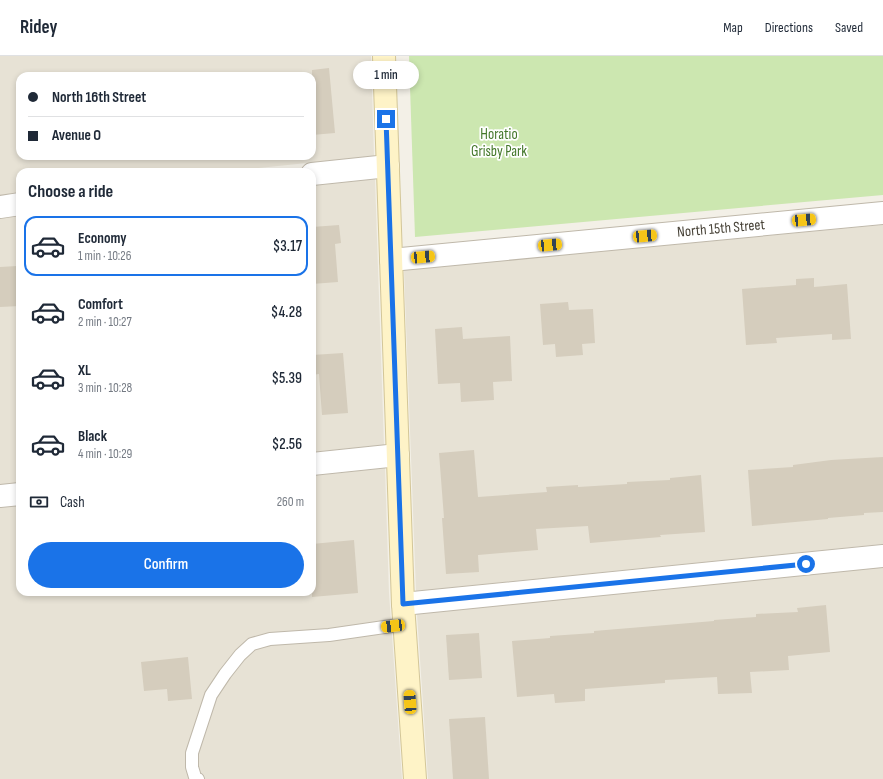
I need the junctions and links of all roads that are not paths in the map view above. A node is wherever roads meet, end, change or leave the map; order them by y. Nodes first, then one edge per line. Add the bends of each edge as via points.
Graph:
1 (384, 56) edge
2 (388, 166) junction
3 (316, 174) edge
4 (16, 205) edge
5 (0, 207) edge
6 (883, 213) edge
7 (391, 260) junction
8 (398, 455) junction
9 (316, 464) edge
10 (16, 494) edge
11 (0, 496) edge
12 (883, 556) edge
13 (404, 614) junction
14 (198, 779) edge
15 (415, 779) edge

1 - 2 street
2 - 3 street
2 - 7 street
4 - 5 street
6 - 7 street, North 15th Street
7 - 8 street
8 - 9 street
8 - 13 street
10 - 11 street
12 - 13 street
13 - 14 lane via 329,635 270,639 252,644 225,674 211,696 192,753 192,767
13 - 15 street

